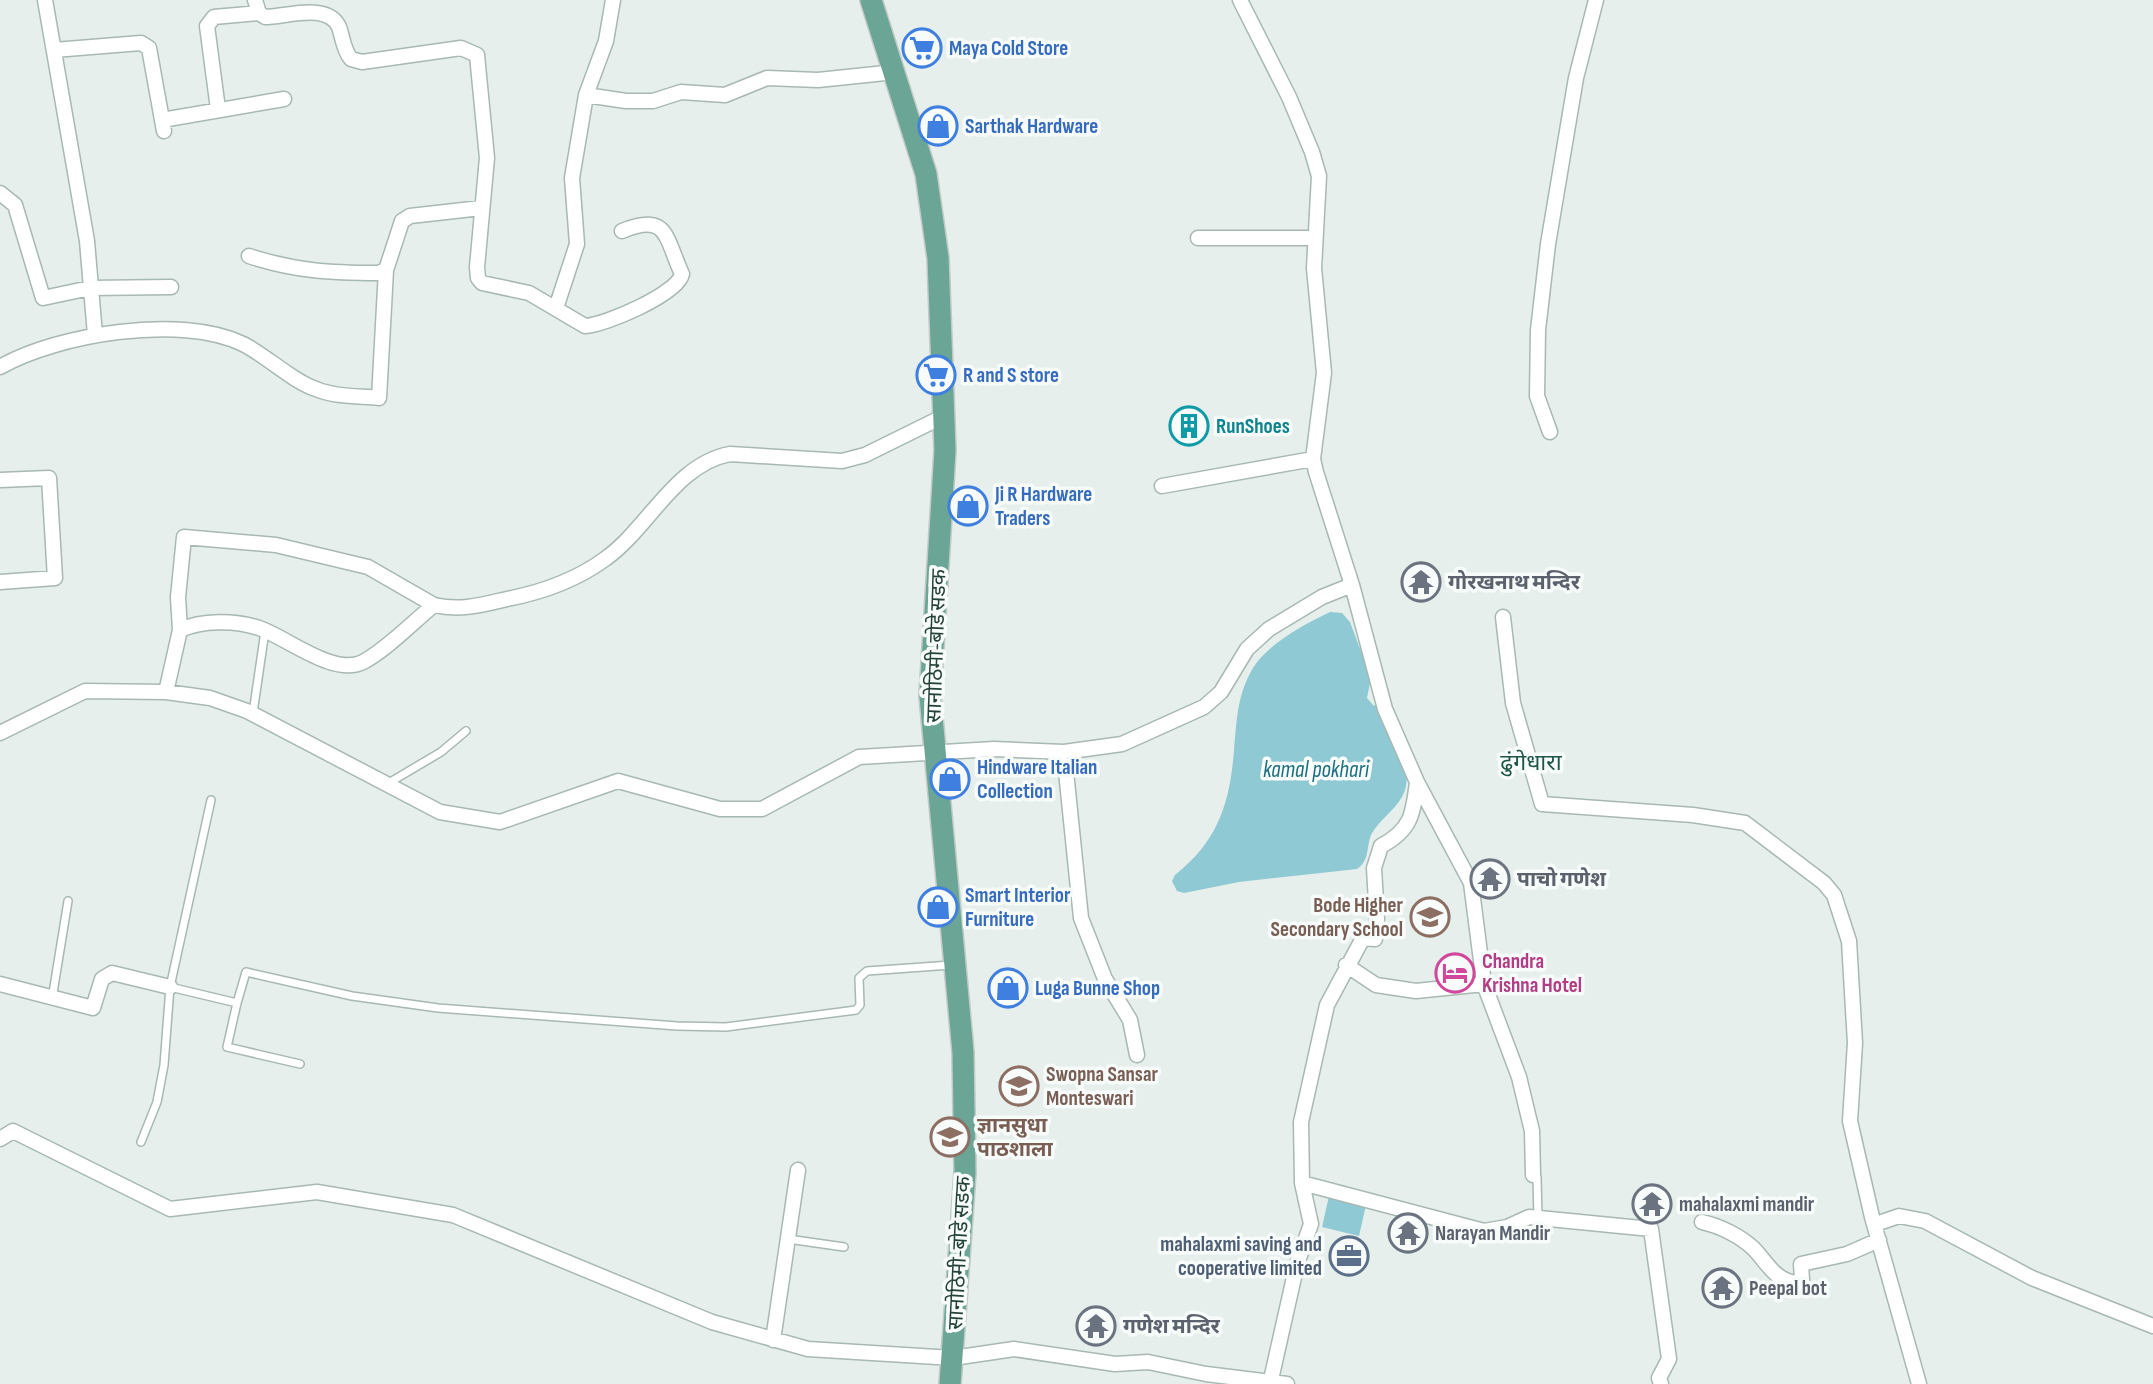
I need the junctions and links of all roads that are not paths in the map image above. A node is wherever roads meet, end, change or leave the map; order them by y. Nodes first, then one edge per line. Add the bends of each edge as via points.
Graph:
1 (45, 0) edge
2 (613, 0) edge
3 (871, 0) edge
4 (1240, 0) edge
5 (1596, 0) edge
6 (257, 6) edge
7 (54, 50) junction
8 (895, 72) junction
9 (586, 95) junction
10 (284, 99) dead end
11 (218, 109) junction
12 (0, 193) edge
13 (481, 208) junction
14 (622, 231) dead end
15 (1198, 238) dead end
16 (1314, 238) junction
17 (249, 256) dead end
18 (386, 270) junction
19 (171, 287) dead end
20 (90, 288) junction
21 (556, 308) junction
22 (95, 335) junction
23 (0, 368) edge
24 (944, 416) junction
25 (1550, 432) dead end
26 (1313, 460) junction
27 (0, 480) edge
28 (1162, 486) dead end
29 (0, 582) edge
30 (1352, 585) junction
31 (434, 605) junction
32 (1503, 617) dead end
33 (180, 630) junction
34 (265, 631) junction
35 (166, 692) junction
36 (253, 714) junction
37 (466, 731) dead end
38 (0, 733) edge
39 (936, 752) junction
40 (1064, 752) junction
41 (1417, 782) junction
42 (387, 784) junction
43 (211, 800) dead end
44 (68, 901) dead end
45 (955, 965) junction
46 (1346, 965) junction
47 (1484, 984) junction
48 (0, 985) edge
49 (170, 987) junction
50 (52, 999) junction
51 (237, 1003) junction
52 (1138, 1055) dead end
53 (300, 1064) dead end
54 (0, 1139) edge
55 (141, 1142) dead end
56 (798, 1170) dead end
57 (1533, 1175) joint
58 (1302, 1183) junction
59 (1538, 1220) junction
60 (1702, 1222) dead end
61 (1875, 1224) junction
62 (787, 1239) junction
63 (1879, 1240) junction
64 (844, 1247) dead end
65 (2153, 1326) edge
66 (773, 1340) junction
67 (953, 1357) junction
68 (1189, 1378) edge
69 (1270, 1382) edge
70 (950, 1384) edge
71 (1287, 1384) edge
72 (1661, 1384) edge
73 (1919, 1384) edge

1 - 7 street
2 - 9 street via 606,41
3 - 8 main road, सानोठिमी-बोडे सडक
4 - 16 street via 1312,152 1319,194
5 - 25 street via 1576,78 1538,330 1537,396
6 - 11 street via 214,17 207,26
6 - 13 street via 274,17 322,12 338,24 351,59 362,62 461,48 477,55 487,158
7 - 11 street via 141,43 149,48 163,126
7 - 20 street via 87,241
8 - 9 street via 818,80 767,78 725,95 681,92 653,101
8 - 24 main road, सानोठिमी-बोडे सडक via 926,174 938,258
9 - 21 street via 572,178 577,244
10 - 11 street
12 - 20 street via 15,205 43,298
13 - 18 street via 410,216 402,221
13 - 21 street via 478,278 489,285 529,293
14 - 21 street via 641,223 659,226 681,274 675,288 595,326 585,326
15 - 16 street
16 - 26 street via 1324,373
17 - 18 street via 286,268 326,273
18 - 22 street via 379,398 314,389 242,344 199,331
19 - 20 street
20 - 22 street
22 - 23 street via 46,346
24 - 31 street via 865,455 842,461 714,457 693,471 606,559 553,589 457,611
24 - 39 main road, सानोठिमी-बोडे सडक via 930,696
26 - 28 street
26 - 30 street
27 - 29 street via 49,478 55,578
30 - 40 street via 1269,629 1247,649 1221,692 1204,708 1122,744
30 - 41 street via 1385,709
31 - 33 street via 368,567 276,545 184,537
31 - 34 street via 361,663 335,665
32 - 61 street via 1513,703 1542,804 1745,823 1834,895 1849,941 1855,1043 1850,1121
33 - 34 street via 194,623 243,624
33 - 35 street
34 - 36 lane
35 - 36 street via 210,698
35 - 38 street via 85,691
36 - 42 street
37 - 42 lane via 441,752
39 - 40 street
39 - 42 street via 859,757 762,809 720,809 618,780 500,822 440,812
39 - 45 main road, सानोठिमी-बोडे सडक
40 - 52 street via 1081,918 1105,979 1129,1020
41 - 46 street via 1413,811 1401,835 1381,846 1374,868 1375,939 1363,938
41 - 47 street via 1471,883
43 - 49 lane
44 - 50 lane
45 - 51 lane via 867,971 859,978 860,1005 856,1010 726,1027 438,1008 352,996 246,972
45 - 67 main road, सानोठिमी-बोडे सडक via 963,1052 965,1173
46 - 47 street via 1376,985 1416,991
46 - 58 street via 1327,1005 1301,1122
47 - 57 street via 1519,1077 1532,1131
48 - 50 street
49 - 50 street via 112,973 102,979 93,1008
49 - 51 lane
49 - 55 lane via 162,1077
51 - 53 lane via 227,1047
54 - 66 street via 13,1131 170,1209 317,1192 453,1215 712,1322
56 - 62 street
57 - 59 lane via 1538,1177
58 - 59 street via 1484,1231 1529,1217
58 - 69 street via 1311,1224 1297,1264
59 - 72 street via 1651,1229 1669,1359 1659,1378
60 - 63 street via 1741,1239 1775,1275 1796,1283 1802,1280 1801,1264 1847,1254
61 - 63 street
61 - 65 street via 1899,1216 1925,1221 2032,1278
62 - 64 lane
62 - 66 street
63 - 73 street
66 - 67 street via 808,1349
67 - 68 street via 1014,1349 1115,1364 1148,1362
67 - 70 main road, सानोठिमी-बोडे सडक
68 - 69 street
69 - 71 street

